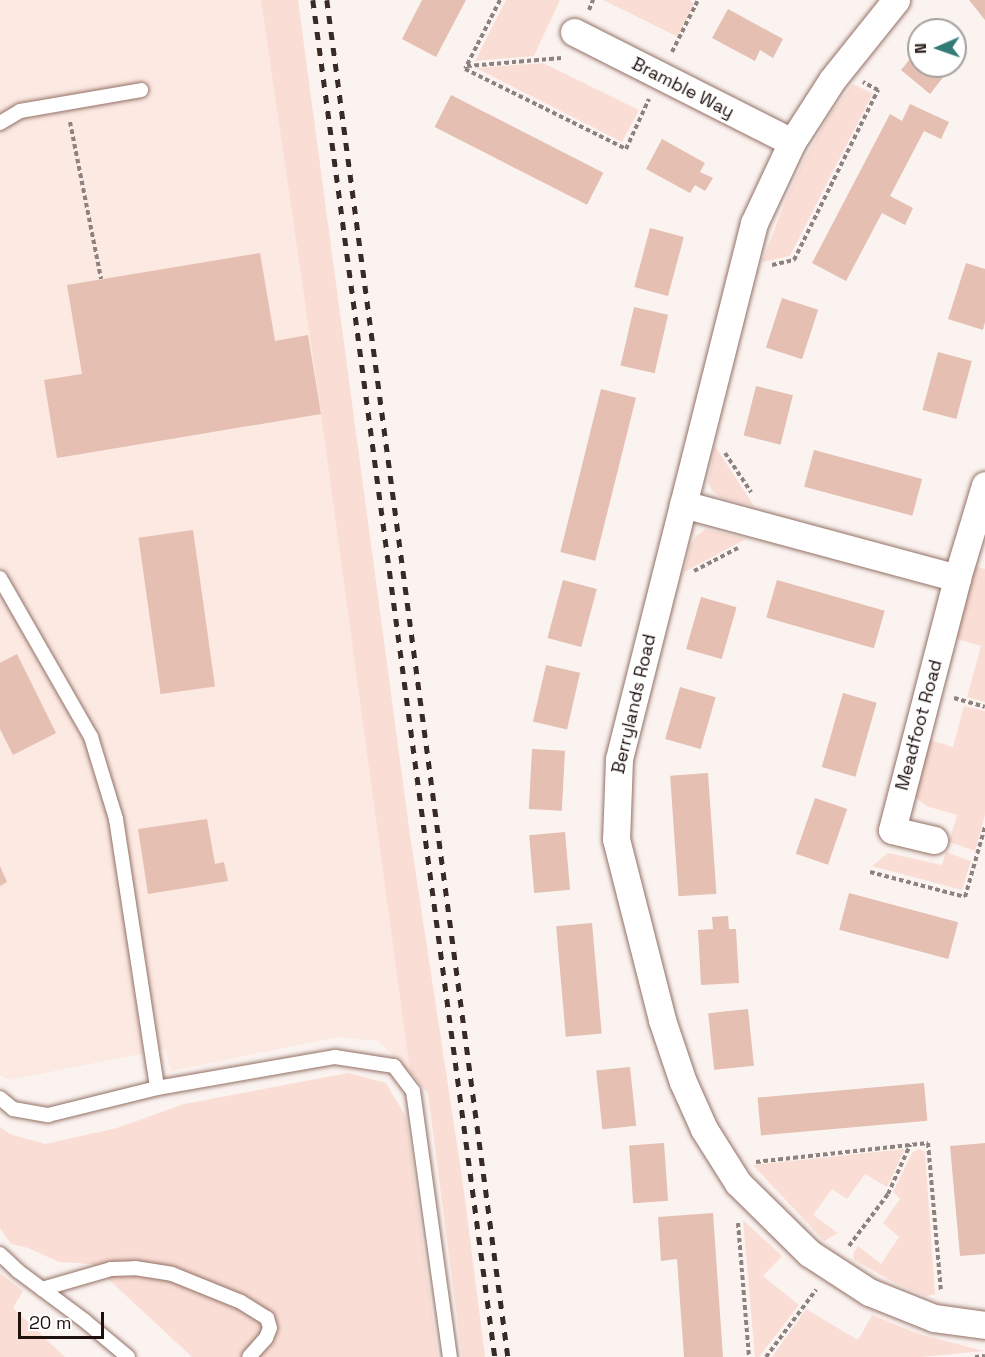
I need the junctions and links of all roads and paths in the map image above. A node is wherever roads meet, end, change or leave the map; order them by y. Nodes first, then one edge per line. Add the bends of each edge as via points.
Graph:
1 (500, 0) edge
2 (698, 0) edge
3 (896, 0) edge
4 (577, 34) joint
5 (467, 66) junction
6 (839, 70) junction
7 (660, 76) junction
8 (141, 90) dead end
9 (66, 103) junction
10 (0, 123) edge
11 (792, 142) junction
12 (741, 271) junction
13 (101, 279) dead end
14 (985, 484) edge
15 (682, 504) junction
16 (0, 578) edge
17 (957, 578) junction
18 (985, 826) edge
19 (934, 840) dead end
20 (870, 872) dead end
21 (157, 1088) junction
22 (0, 1098) edge
23 (727, 1165) junction
24 (738, 1221) dead end
25 (0, 1254) edge
26 (42, 1289) junction
27 (943, 1319) junction
28 (985, 1324) edge
29 (985, 1356) edge
30 (128, 1357) edge
31 (249, 1357) edge
32 (450, 1357) edge
33 (749, 1357) edge
34 (975, 1357) edge

1 - 5 path
2 - 7 path
3 - 6 street, Berrylands Road
4 - 5 path via 573,57
4 - 7 street, Bramble Way
5 - 7 path via 465,69 626,148
6 - 11 street, Berrylands Road
6 - 12 path via 878,90 794,260
7 - 11 street, Bramble Way
8 - 9 lane
9 - 10 lane via 20,111
9 - 13 path
11 - 12 street, Berrylands Road via 754,223
12 - 15 street, Berrylands Road
14 - 17 street, Meadfoot Road
15 - 17 street
15 - 23 street, Berrylands Road via 619,759 616,839 665,1031 704,1130
16 - 21 lane via 91,737 116,819
17 - 19 street, Meadfoot Road via 892,830
18 - 20 path via 965,897
21 - 22 lane via 48,1115 14,1109
21 - 32 lane via 335,1058 394,1066 413,1091
23 - 27 street, Berrylands Road via 738,1183 809,1252 869,1292
23 - 27 path via 928,1143
24 - 33 path
25 - 26 lane
26 - 30 lane
26 - 31 lane via 111,1269 172,1274 241,1302 267,1318 270,1328 266,1338
27 - 28 street, Berrylands Road
29 - 34 path

